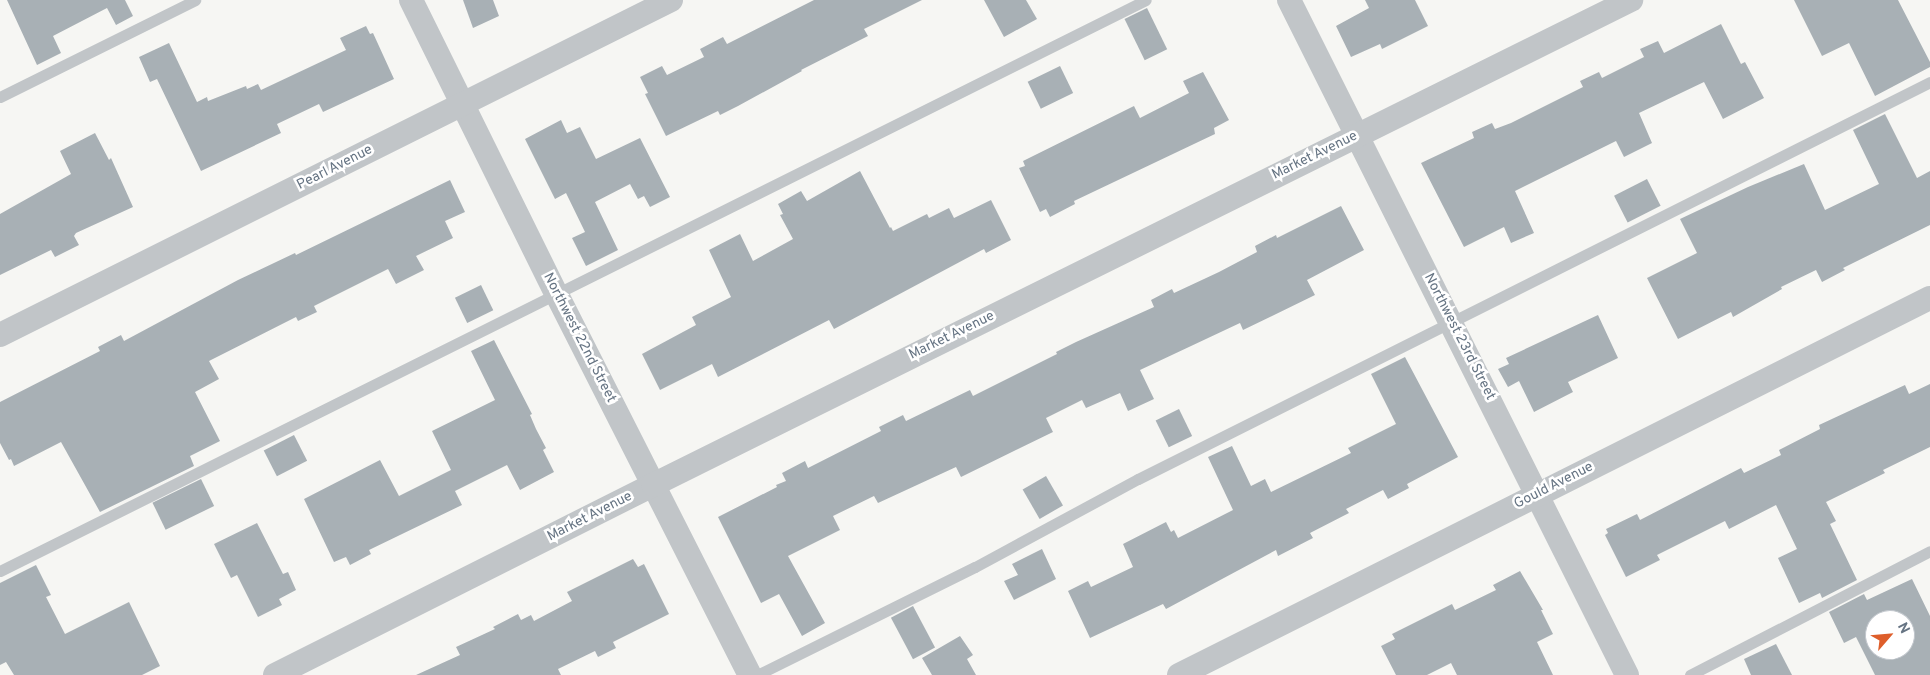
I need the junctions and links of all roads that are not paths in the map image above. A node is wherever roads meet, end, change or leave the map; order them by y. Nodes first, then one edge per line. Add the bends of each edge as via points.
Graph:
1 (195, 0) edge
2 (411, 0) edge
3 (671, 0) edge
4 (1146, 0) edge
5 (1290, 0) edge
6 (1631, 0) edge
7 (1930, 82) edge
8 (0, 97) edge
9 (462, 104) junction
10 (1358, 135) junction
11 (557, 295) junction
12 (1930, 298) edge
13 (1453, 323) junction
14 (0, 336) edge
15 (653, 485) junction
16 (1538, 494) junction
17 (1930, 551) edge
18 (0, 571) edge
19 (275, 675) edge
20 (750, 675) edge
21 (757, 675) edge
22 (1179, 675) edge
23 (1628, 675) edge
24 (1690, 675) edge

1 - 8 lane
2 - 9 street, Northwest 22nd Street
3 - 9 street, Pearl Avenue
4 - 11 lane
5 - 10 street, Northwest 23rd Street
6 - 10 street, Market Avenue
7 - 13 lane
9 - 11 street, Northwest 22nd Street
9 - 14 street, Pearl Avenue
10 - 13 street, Northwest 23rd Street
10 - 15 street, Market Avenue
11 - 15 street, Northwest 22nd Street
11 - 18 lane via 517,312
12 - 16 street, Gould Avenue
13 - 16 street, Northwest 23rd Street
13 - 21 lane via 1147,474 975,567
15 - 19 street, Market Avenue
15 - 20 street, Northwest 22nd Street
16 - 22 street, Gould Avenue
16 - 23 street, Northwest 23rd Street
17 - 24 lane

